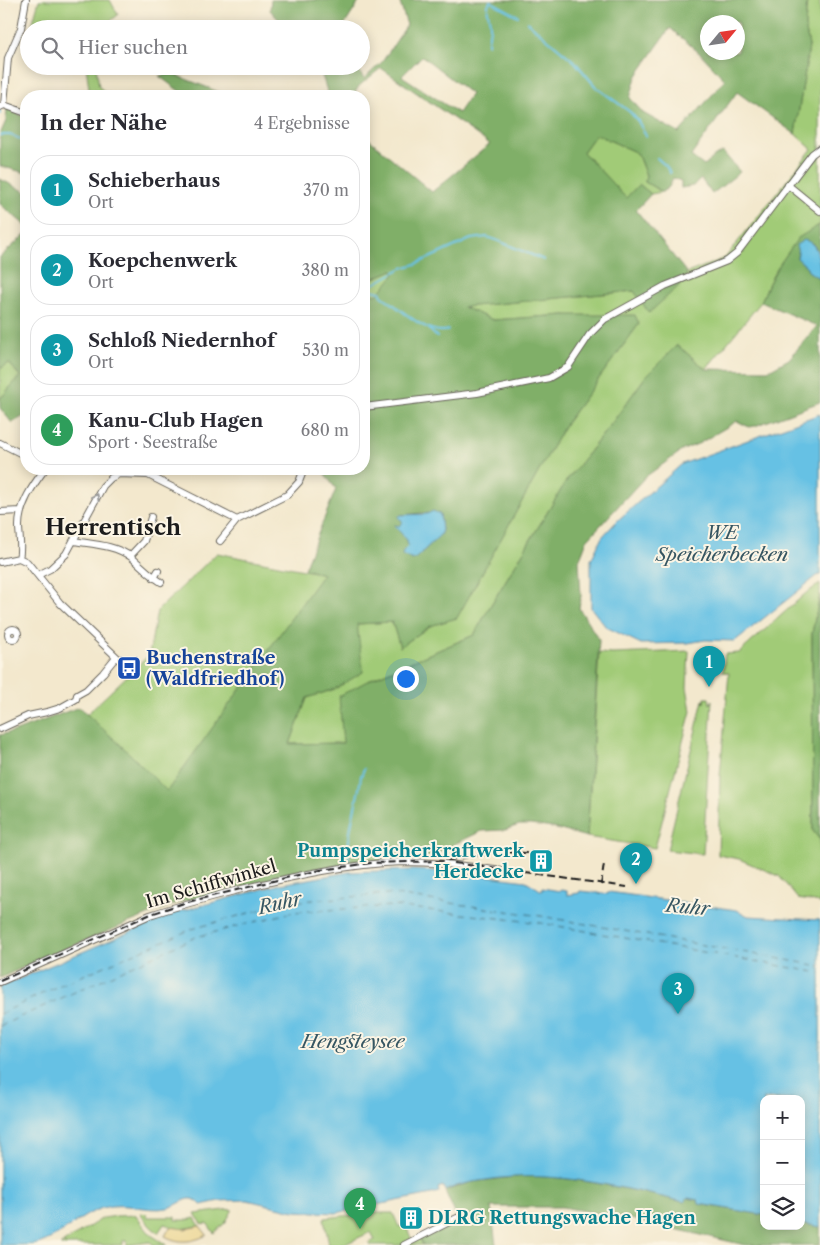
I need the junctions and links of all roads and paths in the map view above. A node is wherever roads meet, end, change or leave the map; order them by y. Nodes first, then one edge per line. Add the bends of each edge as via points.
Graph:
1 (26, 0) edge
2 (22, 20) edge
3 (20, 30) edge
4 (2, 106) edge
5 (20, 111) edge
6 (820, 148) edge
7 (788, 185) junction
8 (820, 211) edge
9 (370, 406) edge
10 (0, 443) edge
11 (20, 453) edge
12 (41, 475) edge
13 (118, 475) edge
14 (148, 475) edge
15 (302, 475) edge
16 (21, 511) junction
17 (0, 512) edge
18 (151, 517) dead end
19 (237, 520) junction
20 (74, 541) junction
21 (220, 541) dead end
22 (130, 556) junction
23 (19, 558) junction
24 (0, 562) edge
25 (158, 571) dead end
26 (38, 575) junction
27 (154, 578) junction
28 (161, 582) dead end
29 (8, 632) dead end
30 (0, 638) edge
31 (116, 657) junction
32 (126, 666) dead end
33 (0, 729) edge
34 (502, 871) dead end
35 (0, 982) edge
36 (457, 1218) dead end
37 (404, 1245) edge

1 - 2 street
3 - 4 street via 8,58
4 - 5 street
6 - 7 street
7 - 8 street
7 - 9 street via 728,261 665,286 605,319 560,373 477,393
10 - 11 street
12 - 16 street
20 -> 13 street via 103,486
14 -> 19 street
15 - 19 street via 287,495
16 - 17 street
16 - 23 street
18 - 22 street via 152,530
19 - 21 street
20 - 22 street via 110,547
20 - 26 street via 60,562
22 - 27 street
23 - 24 street
23 - 26 street
25 - 27 street
26 - 31 street via 60,603
27 - 28 street
29 - 30 street
31 - 32 street
31 - 33 street via 76,699
34 - 35 street, Im Schiffwinkel via 403,862 342,868 280,880 175,906
36 - 37 street

